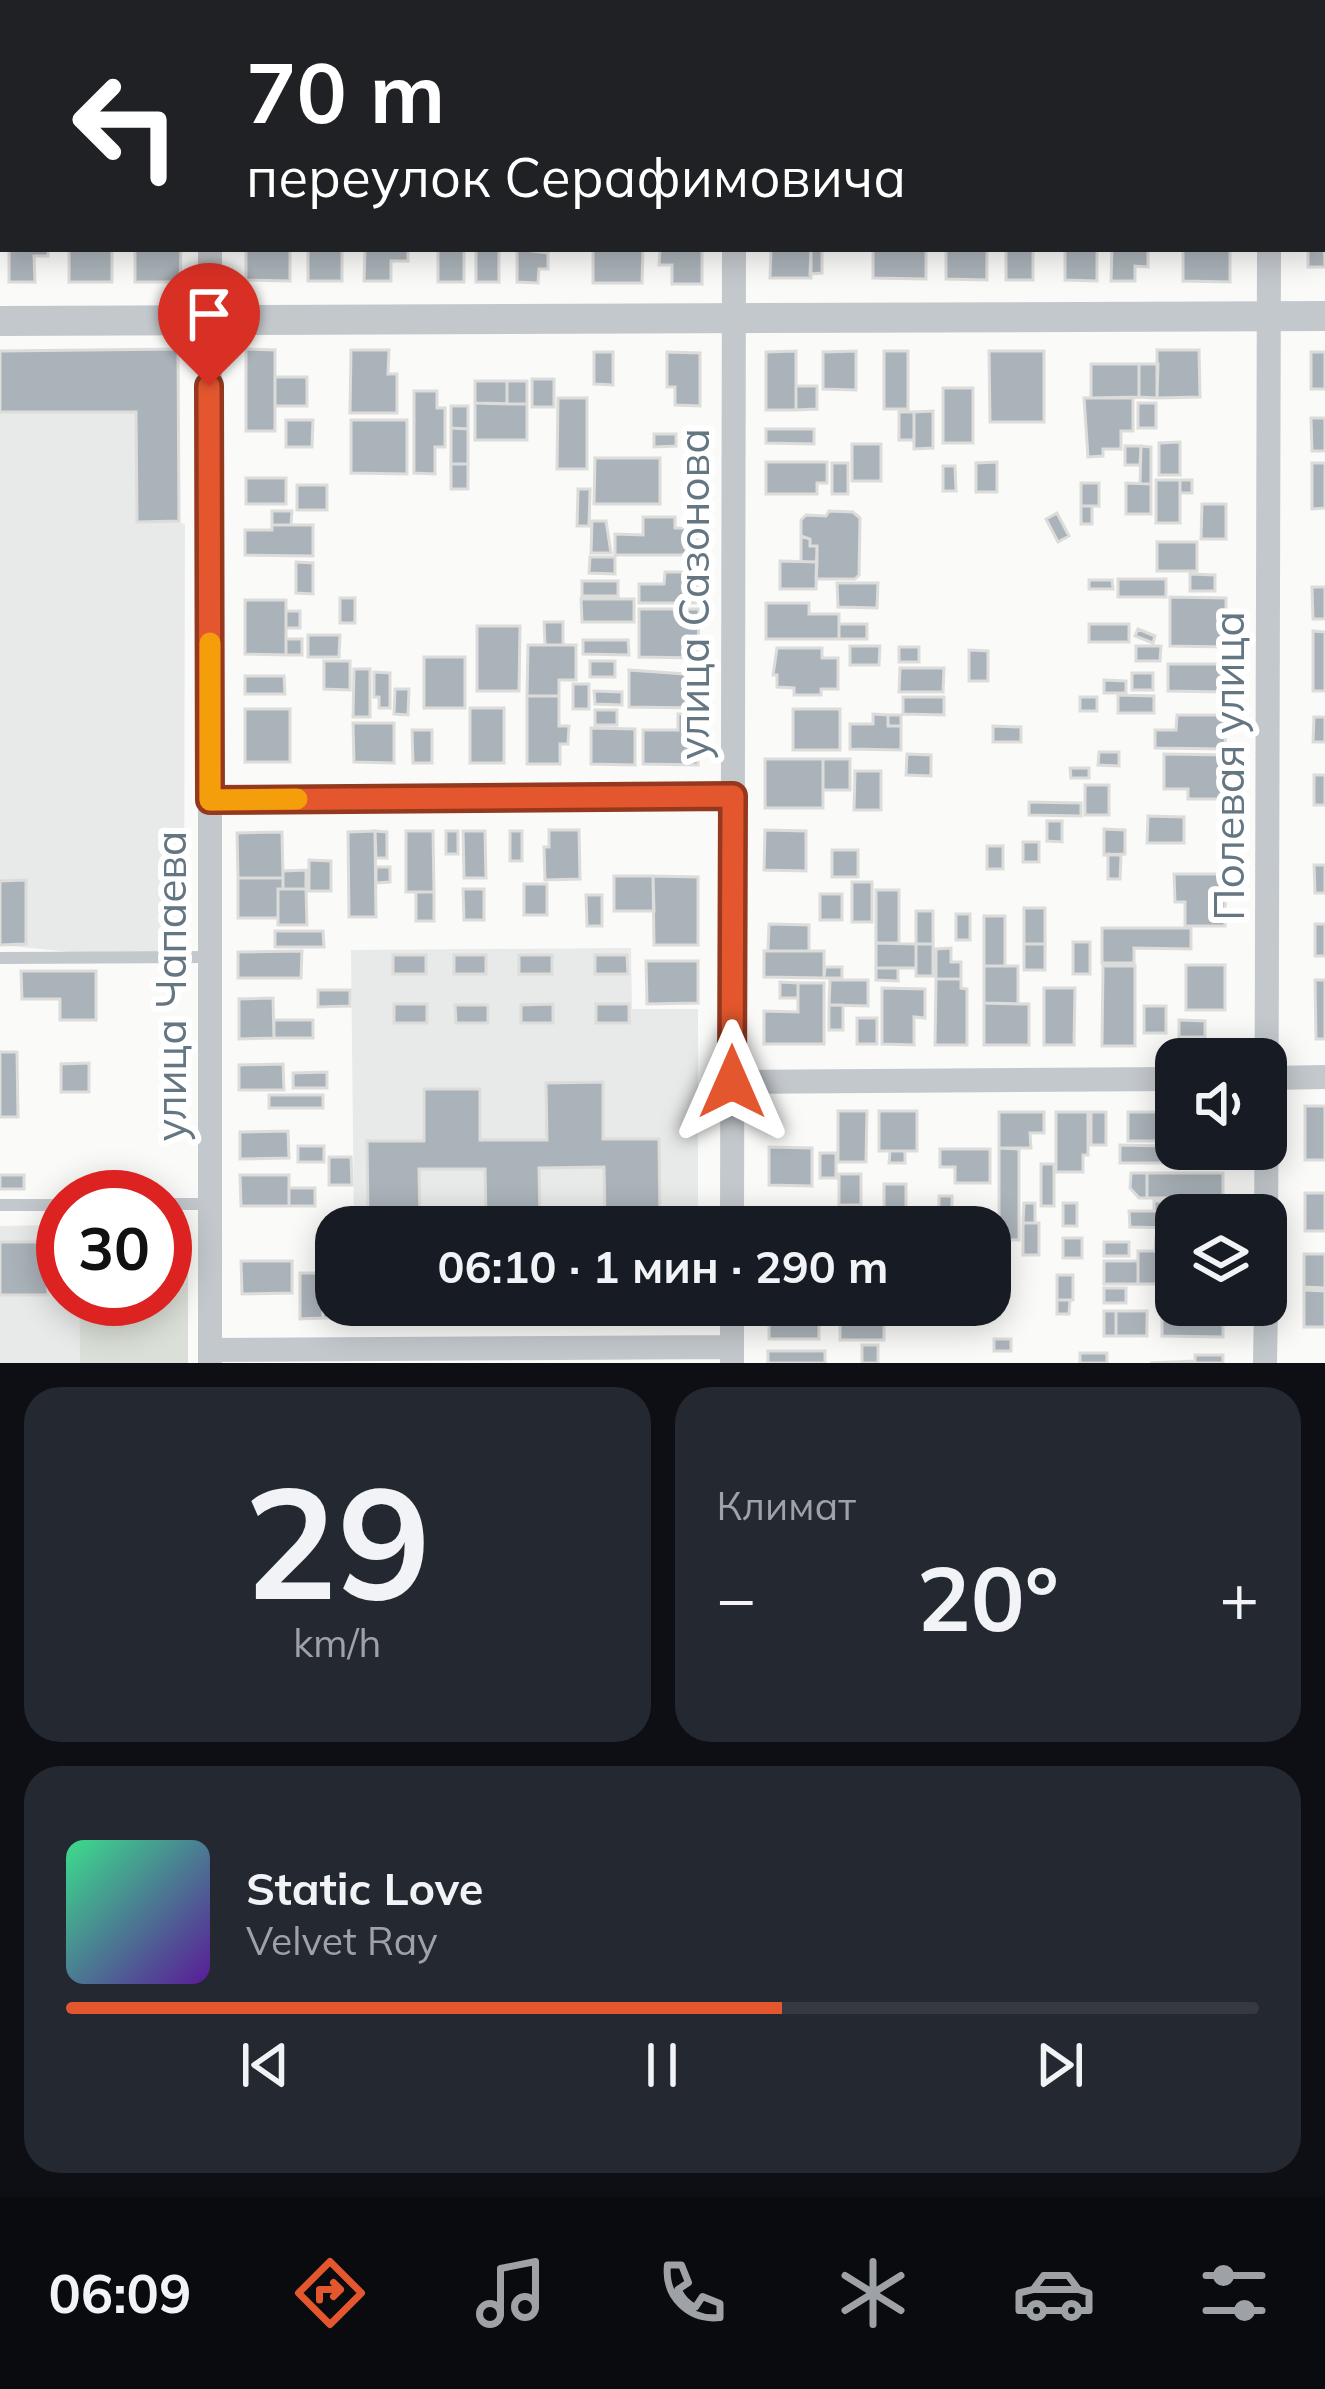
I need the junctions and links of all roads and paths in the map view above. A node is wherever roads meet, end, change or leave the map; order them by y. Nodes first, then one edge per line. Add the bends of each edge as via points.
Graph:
1 (210, 252) edge
2 (734, 252) edge
3 (1268, 252) edge
4 (1269, 316) junction
5 (1325, 316) edge
6 (734, 319) junction
7 (0, 321) edge
8 (210, 321) junction
9 (733, 796) junction
10 (210, 800) junction
11 (210, 957) junction
12 (0, 958) edge
13 (1267, 1038) edge
14 (1287, 1078) edge
15 (1325, 1078) edge
16 (1155, 1079) edge
17 (732, 1082) junction
18 (192, 1204) edge
19 (210, 1204) junction
20 (0, 1205) edge
21 (36, 1205) edge
22 (732, 1206) edge
23 (1266, 1326) edge
24 (732, 1355) edge
25 (210, 1356) edge
26 (1265, 1363) edge

1 - 8 street, улица Чапаева
2 - 6 street, улица Сазонова
3 - 4 street, Полевая улица
4 - 5 street
4 - 6 street
4 - 13 street, Полевая улица
6 - 8 street
6 - 9 street, улица Сазонова
7 - 8 street
8 - 10 street, улица Чапаева
9 - 10 street
9 - 17 street, улица Сазонова
10 - 11 street, улица Чапаева
11 - 12 lane
11 - 19 street, улица Чапаева
14 - 15 street
16 - 17 street
17 - 22 street, улица Сазонова
18 - 19 lane
19 - 25 street, улица Чапаева
20 - 21 lane
23 - 26 street
24 - 25 street

